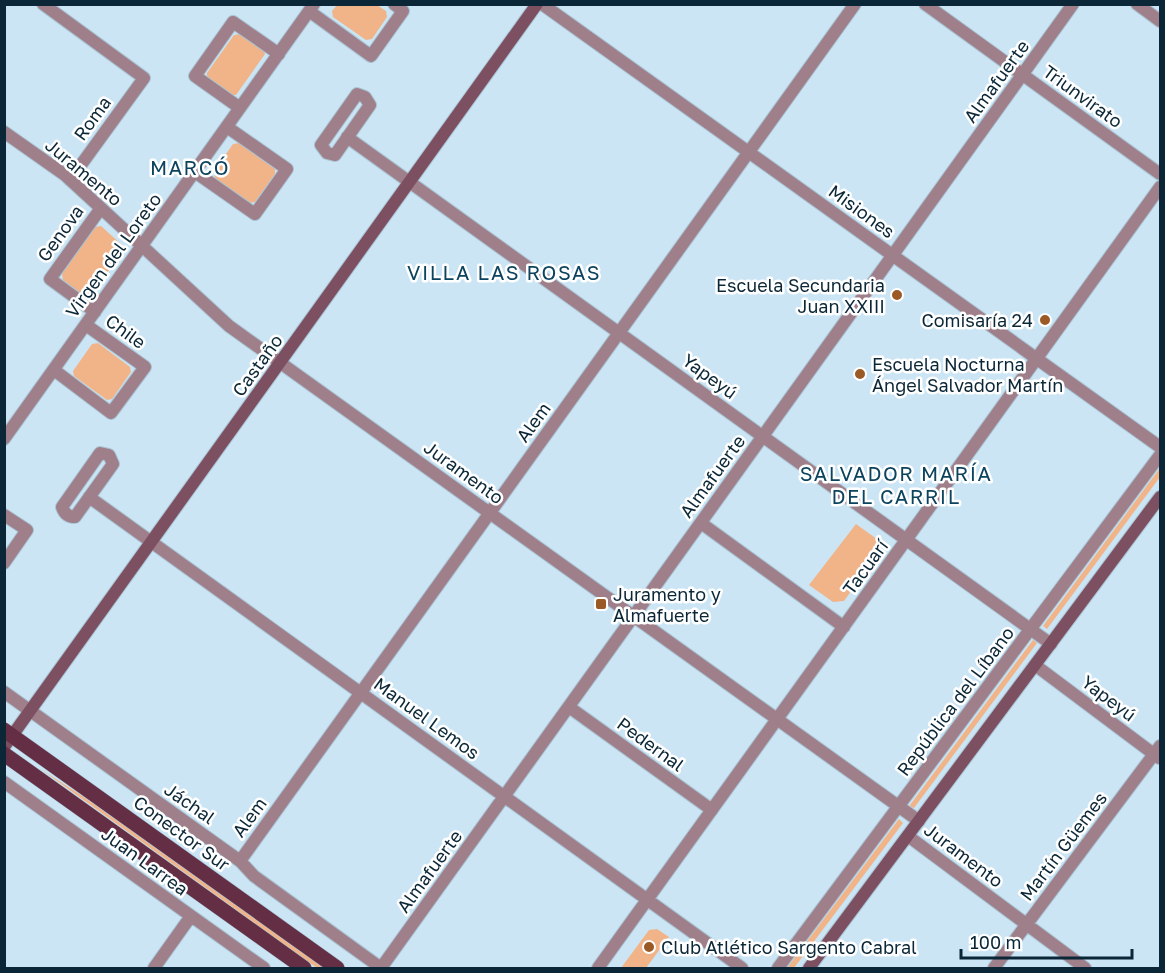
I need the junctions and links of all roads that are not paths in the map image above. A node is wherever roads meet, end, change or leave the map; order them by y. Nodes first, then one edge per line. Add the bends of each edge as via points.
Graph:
1 (43, 4) edge
2 (537, 4) edge
3 (542, 4) edge
4 (855, 4) edge
5 (925, 4) edge
6 (1073, 4) edge
7 (1137, 4) edge
8 (312, 8) edge
9 (399, 8) edge
10 (1161, 21) edge
11 (279, 54) junction
12 (1023, 75) junction
13 (240, 108) junction
14 (227, 127) junction
15 (4, 132) edge
16 (347, 137) junction
17 (748, 152) junction
18 (195, 172) junction
19 (1161, 174) edge
20 (70, 180) junction
21 (410, 182) junction
22 (1161, 187) edge
23 (100, 208) junction
24 (142, 246) junction
25 (893, 256) junction
26 (50, 279) joint
27 (95, 312) junction
28 (86, 325) junction
29 (619, 333) junction
30 (1037, 359) junction
31 (281, 363) junction
32 (54, 370) junction
33 (763, 436) junction
34 (4, 439) edge
35 (1161, 447) edge
36 (1161, 455) edge
37 (89, 497) junction
38 (1161, 497) edge
39 (490, 513) junction
40 (4, 514) edge
41 (701, 523) junction
42 (907, 540) junction
43 (152, 542) junction
44 (4, 563) edge
45 (633, 616) junction
46 (844, 627) junction
47 (1031, 629) junction
48 (1051, 644) junction
49 (1035, 665) junction
50 (4, 692) edge
51 (360, 693) junction
52 (569, 706) junction
53 (30, 712) junction
54 (777, 720) junction
55 (7, 738) edge
56 (1158, 753) edge
57 (4, 754) edge
58 (4, 782) edge
59 (504, 796) junction
60 (898, 807) junction
61 (712, 810) junction
62 (919, 821) junction
63 (908, 836) junction
64 (240, 861) junction
65 (648, 900) junction
66 (191, 916) junction
67 (1027, 925) junction
68 (154, 969) edge
69 (264, 969) edge
70 (304, 969) edge
71 (337, 969) edge
72 (381, 969) edge
73 (598, 969) edge
74 (742, 969) edge
75 (778, 969) edge
76 (809, 969) edge
77 (994, 969) edge
78 (1085, 969) edge

1 - 20 street, Roma via 144,78
2 - 21 street, Castaño
3 - 17 street, Misiones
4 - 17 street, Alem
5 - 12 street, Triunvirato
6 - 12 street, Almafuerte
7 - 10 street
8 - 9 street via 371,56
8 - 11 street, Virgen del Loreto
11 - 13 street, Virgen del Loreto
11 - 13 street via 233,22 195,76
12 - 19 street, Triunvirato
12 - 25 street, Almafuerte
13 - 14 street, Virgen del Loreto
14 - 18 street, Virgen del Loreto
14 - 18 street via 287,169 255,214
15 - 20 street, Juramento
16 - 16 street via 370,105 362,95 357,94 321,146 334,155
16 - 21 street, Yapeyú
17 - 25 street, Misiones
17 - 29 street, Alem
18 - 24 street, Virgen del Loreto
20 - 23 street, Juramento
21 - 29 street, Yapeyú
21 - 31 street, Castaño
22 - 30 street, Tacuarí
23 - 24 street, Juramento
23 - 26 street, Genova
24 - 27 street, Virgen del Loreto
24 - 31 street, Juramento via 229,326
25 - 30 street, Misiones
25 - 33 street, Almafuerte
26 - 27 street, Chile
27 - 28 street, Virgen del Loreto
28 - 32 street, Virgen del Loreto
28 - 32 street, Chile via 145,367 111,413
29 - 33 street, Yapeyú
29 - 39 street, Alem
30 - 35 street, Misiones
30 - 42 street, Tacuarí
31 - 39 street, Juramento
31 - 43 street, Castaño
32 - 34 street, Virgen del Loreto
33 - 41 street, Almafuerte
33 - 42 street, Yapeyú
36 - 47 street, República del Líbano
37 - 37 street via 113,464 106,454 100,453 63,510 75,517
37 - 43 street, Manuel Lemos
38 - 48 street
39 - 45 street, Juramento
39 - 51 street, Alem
40 - 44 street via 27,530
41 - 45 street, Almafuerte
41 - 46 street
42 - 46 street, Tacuarí
42 - 47 street, Yapeyú
43 - 51 street, Manuel Lemos
43 - 53 street, Castaño
45 - 52 street, Almafuerte
45 - 54 street, Juramento
46 - 54 street, Tacuarí
47 - 48 street, Yapeyú
47 - 60 street, República del Líbano
48 - 49 street
49 - 56 street, Yapeyú
49 - 62 street
50 - 53 street, Jáchal
51 - 59 street, Manuel Lemos
51 - 64 street, Alem
52 - 59 street, Almafuerte
52 - 61 street, Pedernal
53 - 55 street, Castaño
53 - 64 street, Jáchal
54 - 60 street, Juramento
54 - 61 street, Tacuarí
55 - 71 main road, Conector Sur
56 - 67 street, Martín Güemes
57 - 70 main road
58 - 66 street, Juan Larrea
59 - 65 street, Manuel Lemos
59 - 72 street, Almafuerte
60 - 62 street, Juramento
60 - 75 street, República del Líbano
61 - 65 street, Tacuarí
62 - 63 street
63 - 67 street, Juramento
63 - 76 street
64 - 72 street, Jáchal via 254,876
65 - 73 street, Tacuarí
65 - 74 street, Manuel Lemos
66 - 68 street
66 - 69 street, Juan Larrea
67 - 77 street, Martín Güemes
67 - 78 street, Juramento

